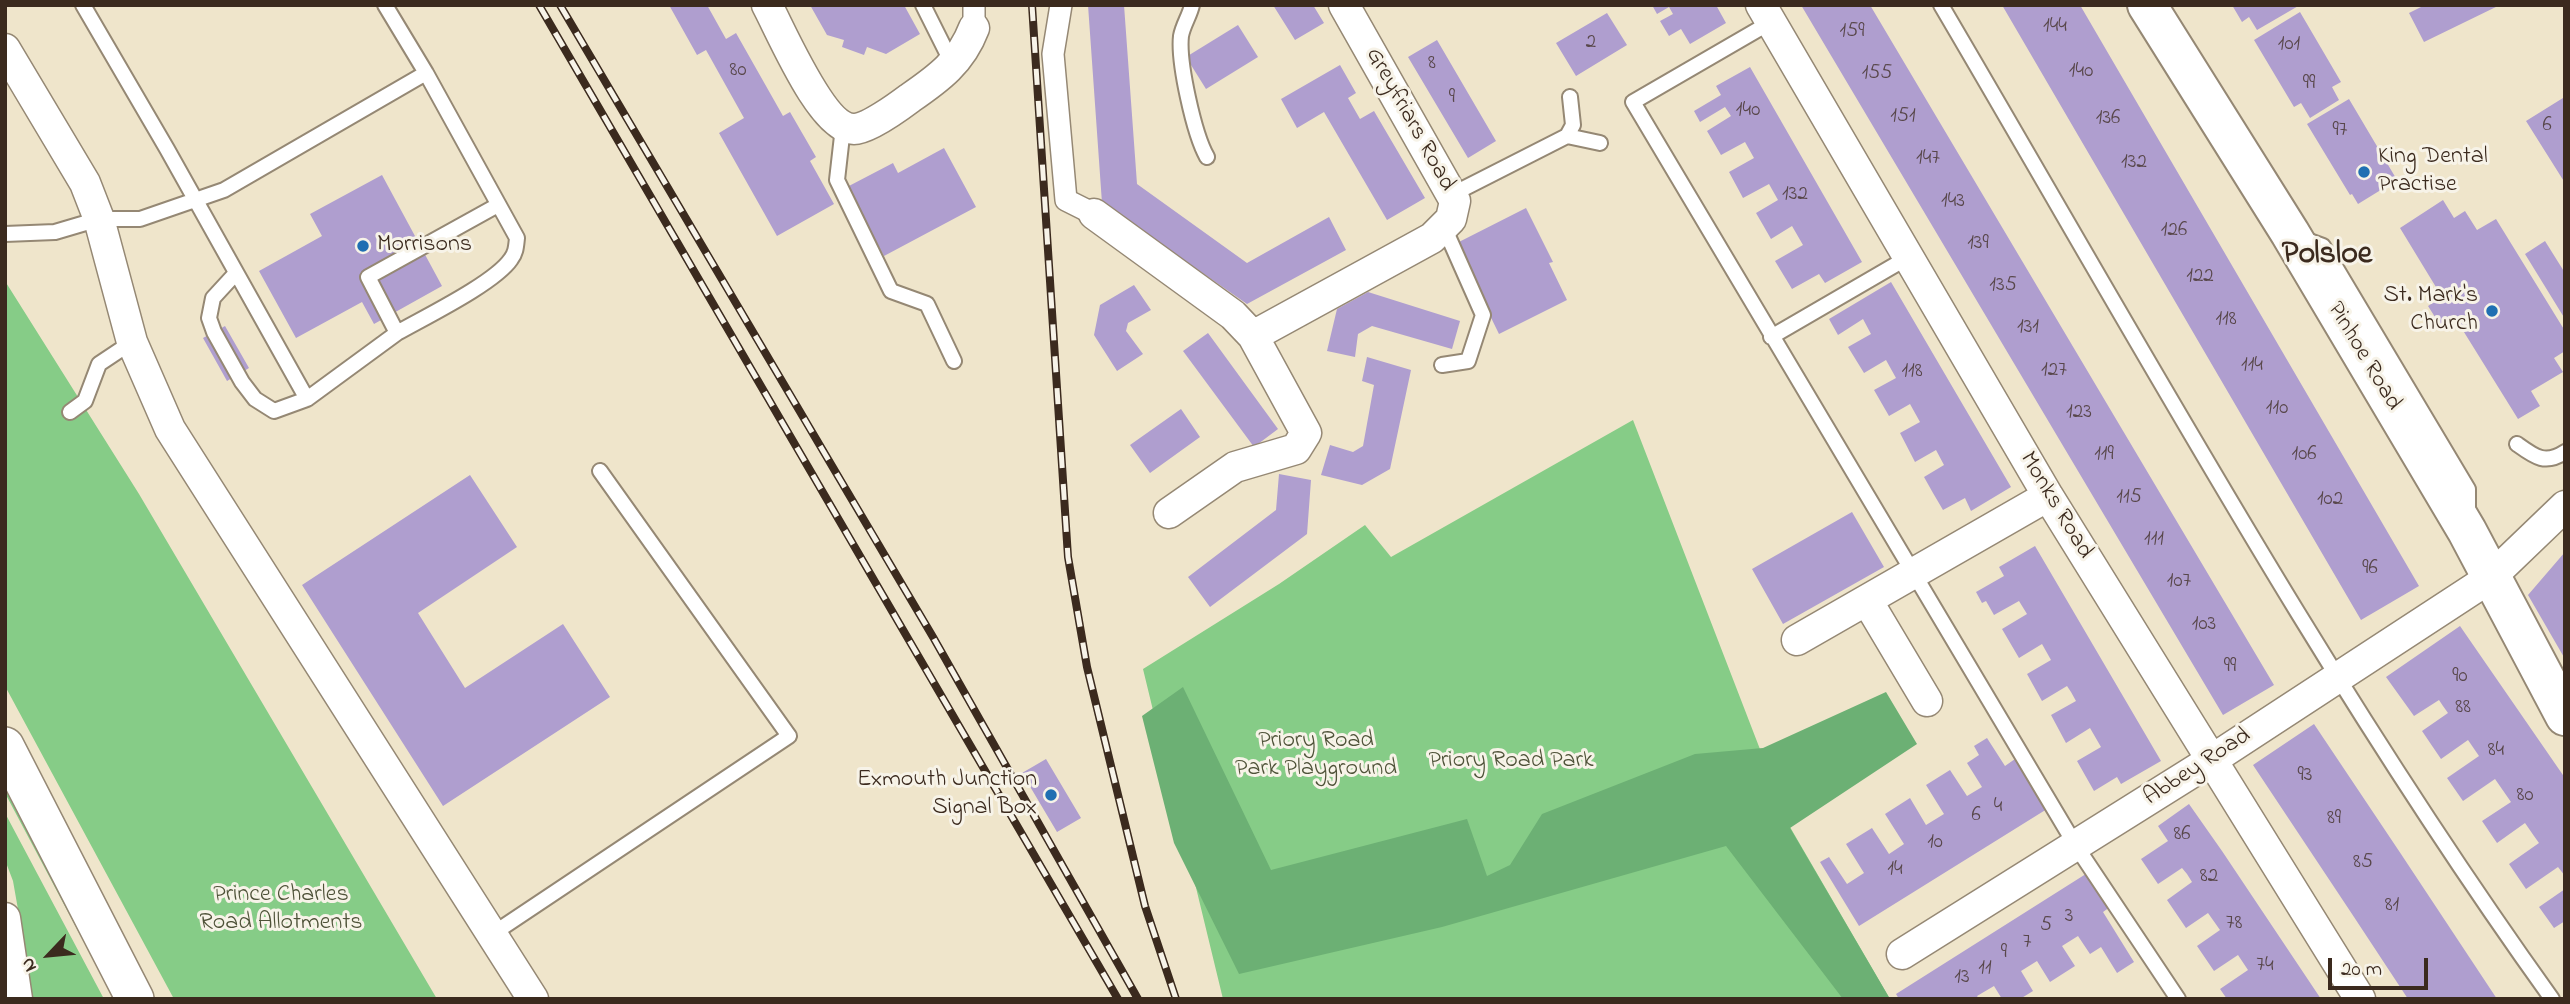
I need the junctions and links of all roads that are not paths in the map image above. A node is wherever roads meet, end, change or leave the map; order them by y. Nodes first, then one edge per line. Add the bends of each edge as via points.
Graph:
1 (83, 5) edge
2 (385, 5) edge
3 (768, 5) edge
4 (923, 5) edge
5 (1061, 5) edge
6 (1192, 5) edge
7 (1344, 5) edge
8 (1941, 5) edge
9 (2147, 5) edge
10 (1766, 14) edge
11 (974, 17) edge
12 (5, 49) edge
13 (954, 66) junction
14 (425, 73) junction
15 (1570, 97) dead end
16 (842, 127) junction
17 (1567, 136) junction
18 (1600, 143) dead end
19 (1207, 157) dead end
20 (1451, 195) junction
21 (195, 202) junction
22 (498, 205) junction
23 (1094, 215) joint
24 (99, 219) junction
25 (1444, 227) junction
26 (5, 234) edge
27 (1907, 258) junction
28 (236, 274) junction
29 (397, 333) junction
30 (1253, 336) junction
31 (1772, 337) junction
32 (132, 342) junction
33 (954, 361) dead end
34 (1442, 365) dead end
35 (307, 399) junction
36 (70, 412) dead end
37 (2517, 444) dead end
38 (2565, 452) edge
39 (600, 471) dead end
40 (2048, 496) junction
41 (2565, 506) edge
42 (1169, 513) dead end
43 (1913, 574) junction
44 (2490, 578) junction
45 (1868, 602) junction
46 (1797, 640) dead end
47 (2337, 678) junction
48 (1927, 701) dead end
49 (2565, 716) edge
50 (5, 746) edge
51 (2210, 761) junction
52 (2076, 846) junction
53 (5, 918) edge
54 (491, 935) junction
55 (1902, 954) dead end
56 (528, 995) edge
57 (17, 999) edge
58 (135, 999) edge
59 (2178, 999) edge
60 (2360, 999) edge
61 (2552, 999) edge

1 - 21 lane
2 - 14 lane
3 - 16 street via 820,104
4 - 13 lane
5 - 23 street via 1053,54 1066,200
6 - 19 lane via 1181,35 1182,55 1198,142
7 - 20 street, Greyfriars Road
8 - 47 lane
9 - 44 main road, Pinhoe Road via 2290,233 2467,531
10 - 27 street, Monks Road
10 - 31 lane via 1633,102
11 - 13 street
12 - 24 street via 60,135
13 - 16 street via 859,129
14 - 21 lane via 224,190
14 - 22 lane
15 - 17 lane via 1573,125
16 - 33 lane via 837,180 891,291 927,304
17 - 18 lane
17 - 20 lane
20 - 25 street, Greyfriars Road via 1455,201
21 - 24 lane via 141,219
21 - 28 lane
22 - 29 lane via 517,239 510,262
22 - 29 lane via 368,276
23 - 30 street via 1233,315
24 - 26 lane via 55,232
24 - 32 street
25 - 30 street, Greyfriars Road via 1432,238
25 - 34 lane via 1483,315 1468,361
27 - 31 lane
27 - 40 street, Monks Road
28 - 35 lane
28 - 35 lane via 213,298 209,318 238,375 255,399 274,411
29 - 35 lane
30 - 42 street via 1306,433 1304,441 1285,454 1235,467
31 - 43 lane
32 - 36 lane via 99,364 85,401
32 - 54 street via 155,401 189,462
37 - 38 lane via 2538,459 2551,460
39 - 54 lane via 789,736
40 - 43 street
40 - 51 street, Monks Road
41 - 44 street, Abbey Road
43 - 45 street
43 - 52 lane
44 - 47 street, Abbey Road
44 - 49 main road, Pinhoe Road
45 - 46 street
45 - 48 street
47 - 51 street, Abbey Road
47 - 61 lane
50 - 58 street
51 - 52 street, Abbey Road
51 - 60 street, Monks Road
52 - 55 street, Abbey Road
52 - 59 lane
53 - 57 street
54 - 56 street

